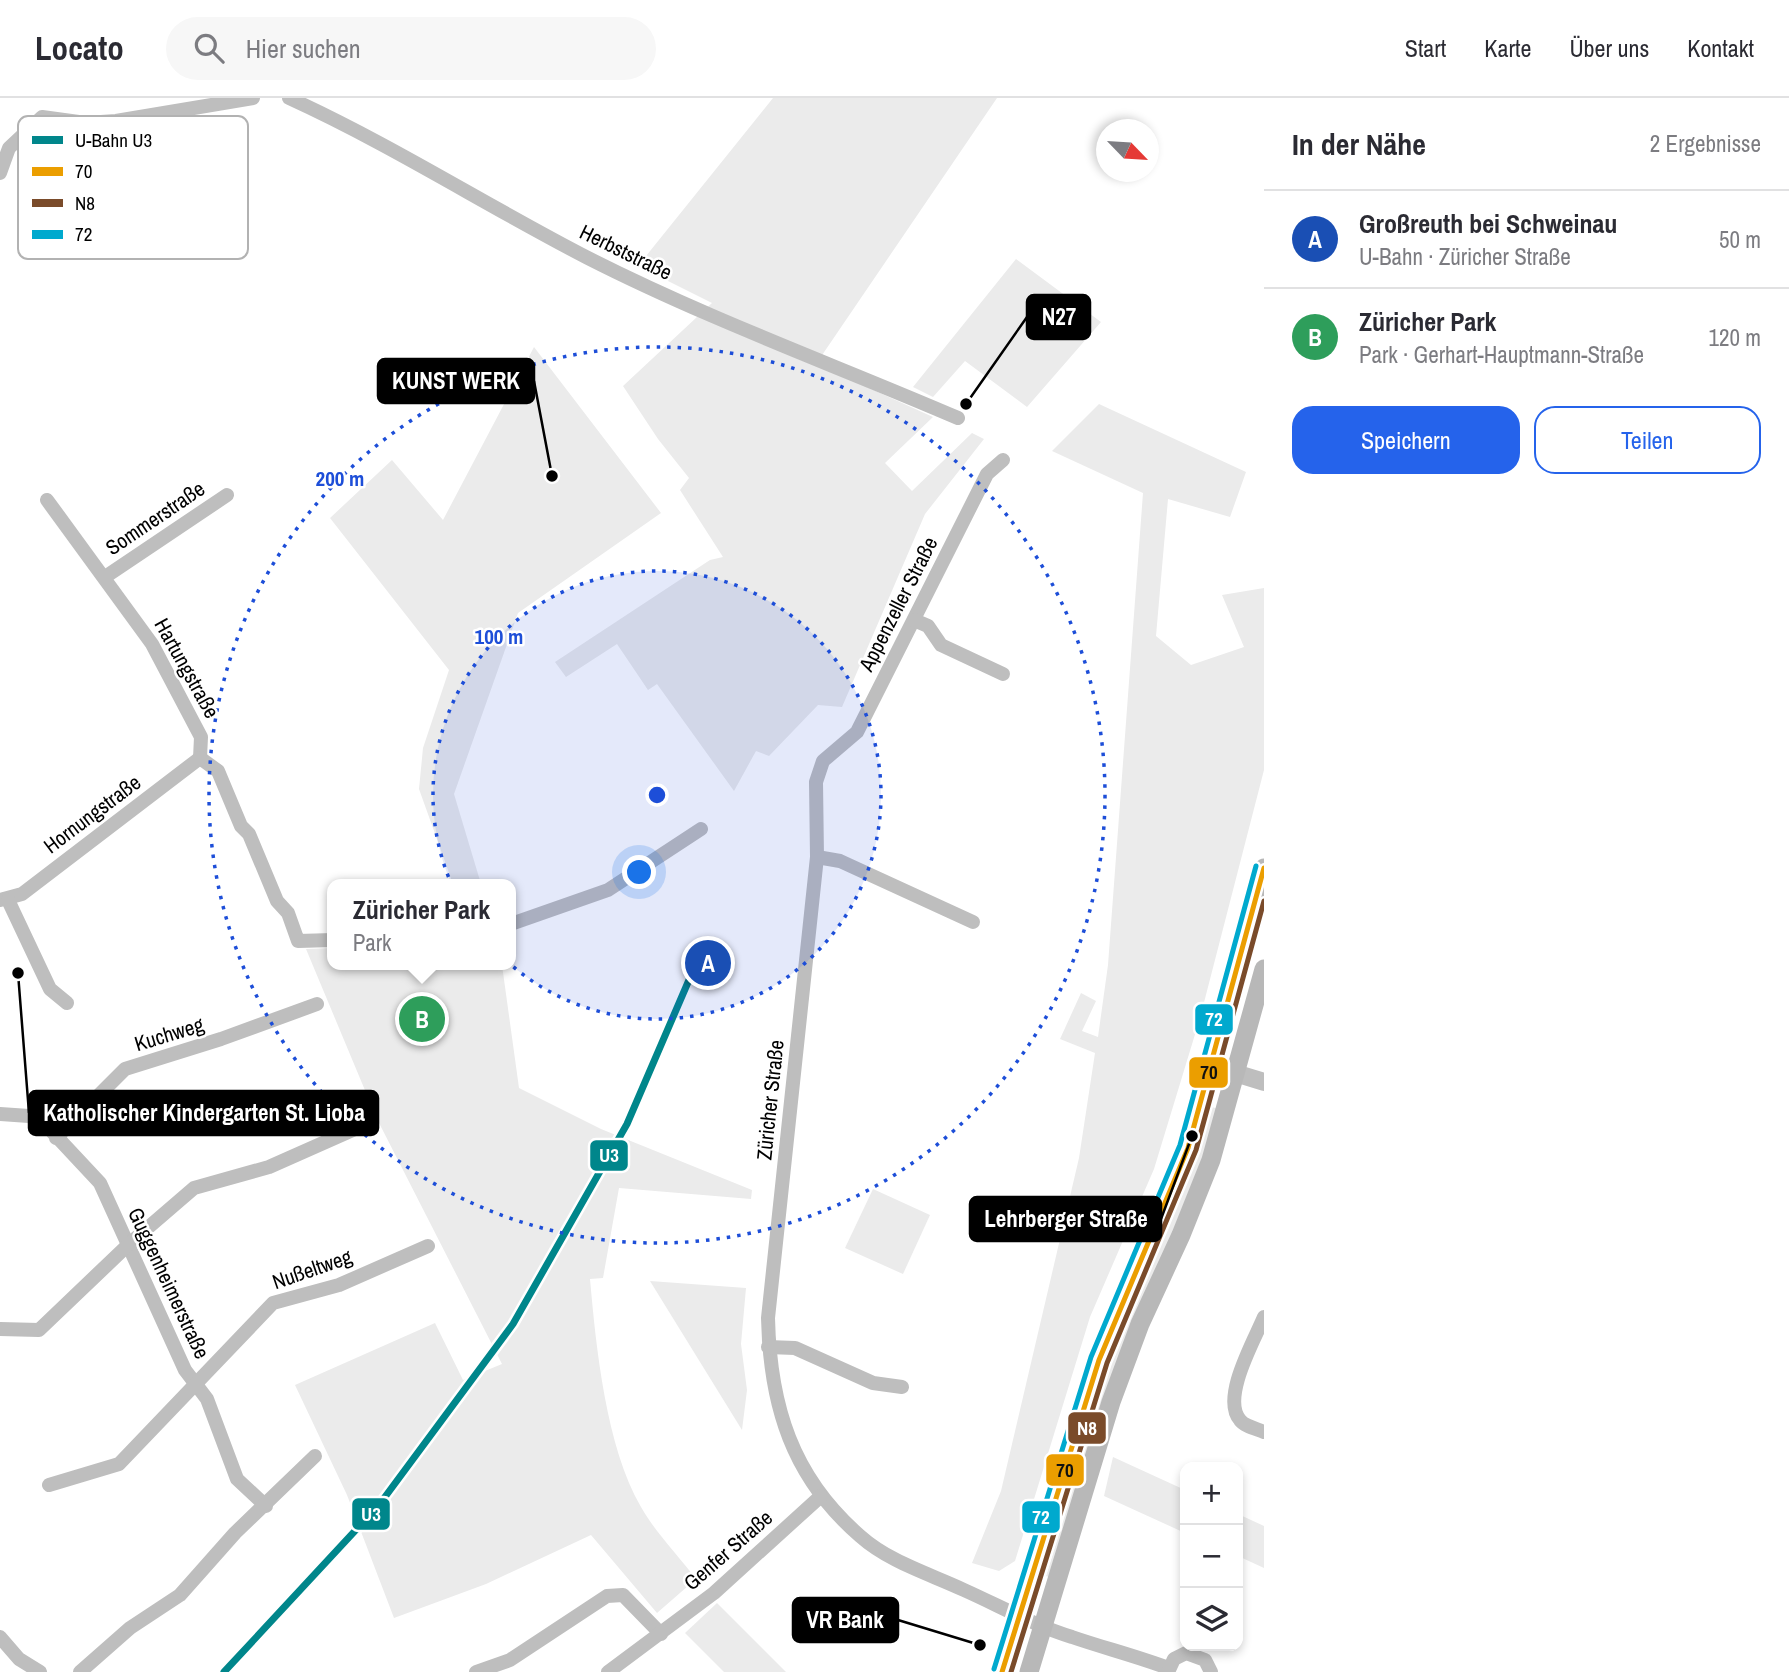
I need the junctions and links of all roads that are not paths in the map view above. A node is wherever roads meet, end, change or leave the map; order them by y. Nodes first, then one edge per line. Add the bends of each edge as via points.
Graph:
1 (253, 98) edge
2 (289, 98) edge
3 (147, 116) edge
4 (18, 140) edge
5 (0, 173) edge
6 (958, 418) dead end
7 (1003, 460) dead end
8 (227, 495) dead end
9 (47, 500) dead end
10 (105, 577) junction
11 (914, 620) junction
12 (1003, 674) dead end
13 (200, 758) junction
14 (823, 761) joint
15 (701, 829) dead end
16 (817, 857) junction
17 (1264, 867) edge
18 (4, 900) edge
19 (516, 922) edge
20 (974, 922) dead end
21 (327, 940) edge
22 (1264, 969) edge
23 (66, 1003) dead end
24 (317, 1004) dead end
25 (1212, 1066) junction
26 (1236, 1074) junction
27 (1264, 1082) edge
28 (0, 1114) edge
29 (366, 1124) dead end
30 (56, 1138) junction
31 (129, 1244) junction
32 (428, 1246) dead end
33 (1264, 1317) edge
34 (0, 1329) edge
35 (768, 1347) junction
36 (194, 1383) junction
37 (902, 1387) dead end
38 (1264, 1433) edge
39 (315, 1456) dead end
40 (49, 1485) dead end
41 (821, 1496) junction
42 (266, 1506) junction
43 (1020, 1615) junction
44 (1044, 1626) junction
45 (661, 1633) junction
46 (0, 1637) edge
47 (514, 1666) edge
48 (1168, 1670) edge
49 (40, 1672) edge
50 (80, 1672) edge
51 (475, 1672) edge
52 (608, 1672) edge
53 (1002, 1672) edge
54 (1029, 1672) edge
55 (1211, 1672) edge

1 - 3 street
2 - 6 street, Herbststraße via 670,297
4 - 5 street via 9,148
7 - 11 street, Appenzeller Straße via 987,474
8 - 10 street, Sommerstraße
9 - 10 street, Hartungstraße
10 - 13 street, Hartungstraße via 152,644 201,737
11 - 12 street via 928,626 941,645
11 - 14 street, Appenzeller Straße via 857,732
13 - 18 street, Hornungstraße via 22,894
13 - 21 street via 218,771 298,941
14 - 16 street, Züricher Straße via 816,782
15 - 19 street via 608,890
16 - 20 street via 840,861
16 - 35 street, Züricher Straße
17 - 25 main road
18 - 23 street, Hornungstraße via 50,989
22 - 26 main road
24 - 30 street, Kuchweg via 125,1069
25 - 26 street
25 - 43 main road via 1180,1172 1121,1302 1091,1382
26 - 27 street
26 - 44 main road via 1197,1198 1140,1324 1111,1402
28 - 30 street, Guggenheimerstraße via 29,1116 43,1122
29 - 31 street via 269,1167 194,1188
30 - 31 street, Guggenheimerstraße via 100,1183
31 - 34 street via 39,1330
31 - 36 street, Guggenheimerstraße
32 - 36 street, Nußeltweg via 339,1284 273,1303
33 - 38 street via 1233,1391 1240,1421
35 - 37 street via 795,1348 873,1383
35 - 41 street, Züricher Straße via 771,1382 783,1424
36 - 40 street, Nußeltweg via 119,1464
36 - 42 street, Guggenheimerstraße via 207,1399 237,1479
39 - 42 street
41 - 43 street, Züricher Straße via 861,1537 895,1559
41 - 45 street, Genfer Straße via 714,1593
42 - 50 street via 235,1533 180,1595 130,1628
43 - 44 street, Züricher Straße
43 - 53 main road
44 - 48 street, Züricher Straße
44 - 54 main road
45 - 47 street via 623,1595 607,1596
45 - 52 street, Genfer Straße
46 - 49 street via 19,1659
47 - 51 street
48 - 55 street via 1180,1655 1194,1653 1205,1660

